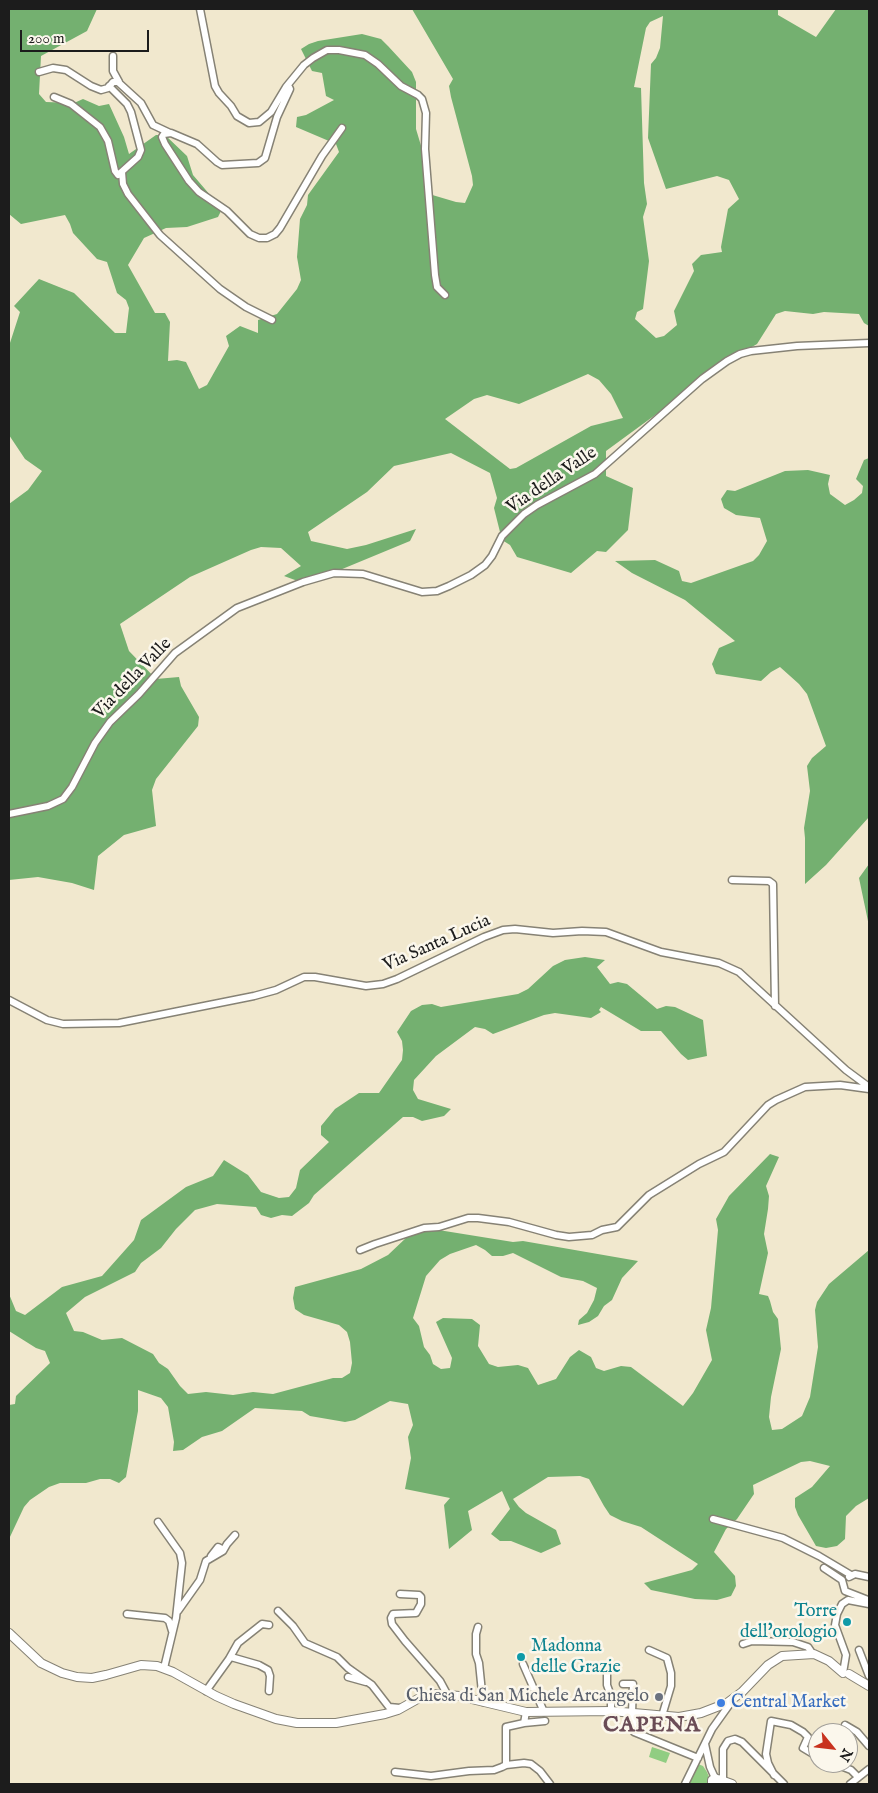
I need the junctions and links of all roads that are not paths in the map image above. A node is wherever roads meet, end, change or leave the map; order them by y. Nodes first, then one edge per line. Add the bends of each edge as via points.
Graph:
1 (200, 9) edge
2 (113, 56) dead end
3 (39, 72) dead end
4 (119, 82) junction
5 (109, 86) junction
6 (286, 87) junction
7 (54, 97) dead end
8 (342, 128) dead end
9 (173, 134) junction
10 (122, 172) junction
11 (445, 295) dead end
12 (272, 320) dead end
13 (869, 343) edge
14 (9, 814) edge
15 (732, 880) dead end
16 (9, 1000) edge
17 (775, 1006) junction
18 (869, 1088) edge
19 (360, 1250) dead end
20 (713, 1519) dead end
21 (158, 1522) dead end
22 (235, 1535) dead end
23 (824, 1568) dead end
24 (851, 1576) junction
25 (869, 1577) edge
26 (843, 1584) junction
27 (400, 1594) dead end
28 (869, 1603) edge
29 (278, 1611) dead end
30 (127, 1614) dead end
31 (176, 1618) junction
32 (269, 1625) dead end
33 (478, 1627) dead end
34 (9, 1633) edge
35 (173, 1633) junction
36 (744, 1644) dead end
37 (649, 1650) dead end
38 (859, 1650) dead end
39 (812, 1653) junction
40 (231, 1657) junction
41 (523, 1664) dead end
42 (164, 1668) junction
43 (844, 1673) junction
44 (607, 1674) dead end
45 (869, 1676) edge
46 (348, 1678) dead end
47 (623, 1684) dead end
48 (372, 1685) junction
49 (869, 1686) edge
50 (206, 1691) junction
51 (269, 1691) dead end
52 (447, 1694) junction
53 (736, 1697) junction
54 (483, 1702) junction
55 (403, 1707) junction
56 (713, 1708) junction
57 (611, 1711) junction
58 (526, 1712) junction
59 (544, 1712) junction
60 (632, 1713) junction
61 (662, 1716) junction
62 (720, 1717) junction
63 (545, 1721) dead end
64 (524, 1723) junction
65 (858, 1733) edge
66 (808, 1738) edge
67 (808, 1738) edge
68 (869, 1746) edge
69 (808, 1751) edge
70 (701, 1756) junction
71 (506, 1765) junction
72 (710, 1767) junction
73 (869, 1769) edge
74 (395, 1772) dead end
75 (854, 1773) edge
76 (774, 1775) junction
77 (858, 1777) junction
78 (717, 1781) edge
79 (550, 1784) edge
80 (685, 1784) edge
81 (732, 1784) edge
82 (784, 1784) edge
83 (850, 1784) edge

1 - 6 street via 215,86 238,116 251,124 263,120
2 - 4 street via 112,71
3 - 5 street via 60,68 98,90
4 - 5 street
4 - 9 street via 141,103 153,125
5 - 10 street via 131,112 140,149 138,157
6 - 9 street via 290,92 277,117 266,156 259,163 222,165 201,146
6 - 11 street via 313,58 327,50 339,50 365,55 422,99 426,114 425,149 434,275 437,287
7 - 10 street via 71,104 100,127 110,146 115,173
8 - 9 street via 279,230 264,239 250,234 192,185 163,141 165,133
10 - 12 street via 128,194 160,235 220,289
13 - 14 street, Via della Valle via 752,351 727,361 702,379 595,474 527,511 504,533 485,565 449,586 422,592 363,574 334,573 318,576 238,608 172,655 110,722 63,798 48,806
15 - 17 street via 769,881 773,884
16 - 17 street, Via Santa Lucia via 47,1020 62,1024 123,1022 262,994 304,978 366,986 383,984 488,935 515,929 554,933 606,932 661,952 719,963 745,977
17 - 18 street, Via Santa Lucia
18 - 19 street via 840,1085 805,1087 776,1100 724,1152 649,1195 617,1227 592,1235 569,1237 509,1222 468,1218 424,1228
20 - 24 street via 783,1538
21 - 31 street via 182,1559
22 - 31 street via 221,1552 205,1563 200,1580 180,1605
23 - 26 street via 839,1577
24 - 25 street
24 - 26 street
26 - 28 street via 847,1593
27 - 52 street via 419,1595 421,1604 416,1613 393,1614 392,1624 440,1681
28 - 43 street via 847,1601 838,1612 835,1622 845,1649
29 - 48 street via 305,1643 337,1657
30 - 35 street via 167,1619
31 - 35 street
32 - 40 street via 260,1625 238,1642
33 - 54 street via 476,1656
34 - 42 main road via 41,1663 70,1676 99,1677 144,1665
35 - 42 street
36 - 39 street via 791,1641 808,1647
37 - 61 street via 667,1658 671,1673 671,1686
38 - 45 street
39 - 43 main road
39 - 53 main road via 782,1656 768,1665
40 - 50 street
40 - 51 street via 266,1668 270,1673
41 - 59 street
42 - 50 main road
43 - 49 main road
44 - 57 street
46 - 48 street
47 - 60 street via 633,1682
48 - 55 street via 389,1707
50 - 55 main road via 276,1720 297,1723 341,1722 387,1714
52 - 54 main road
52 - 55 main road via 427,1695
53 - 56 main road
53 - 62 street
54 - 58 main road
56 - 61 main road via 687,1716
56 - 62 street
57 - 59 main road
57 - 60 main road
58 - 59 main road
58 - 64 street
60 - 61 main road
60 - 70 street via 634,1732
62 - 70 street
63 - 64 street
64 - 71 street via 506,1727
65 - 68 street
66 - 76 street via 794,1726 772,1720 766,1754
67 - 69 street via 802,1746
70 - 72 street
70 - 72 street
70 - 80 street
71 - 74 street via 496,1770 431,1776
71 - 79 street via 531,1764
72 - 78 street
73 - 77 street
75 - 77 street
76 - 78 street via 742,1742 734,1739 728,1741 723,1749
76 - 82 street
77 - 83 street
78 - 81 main road

